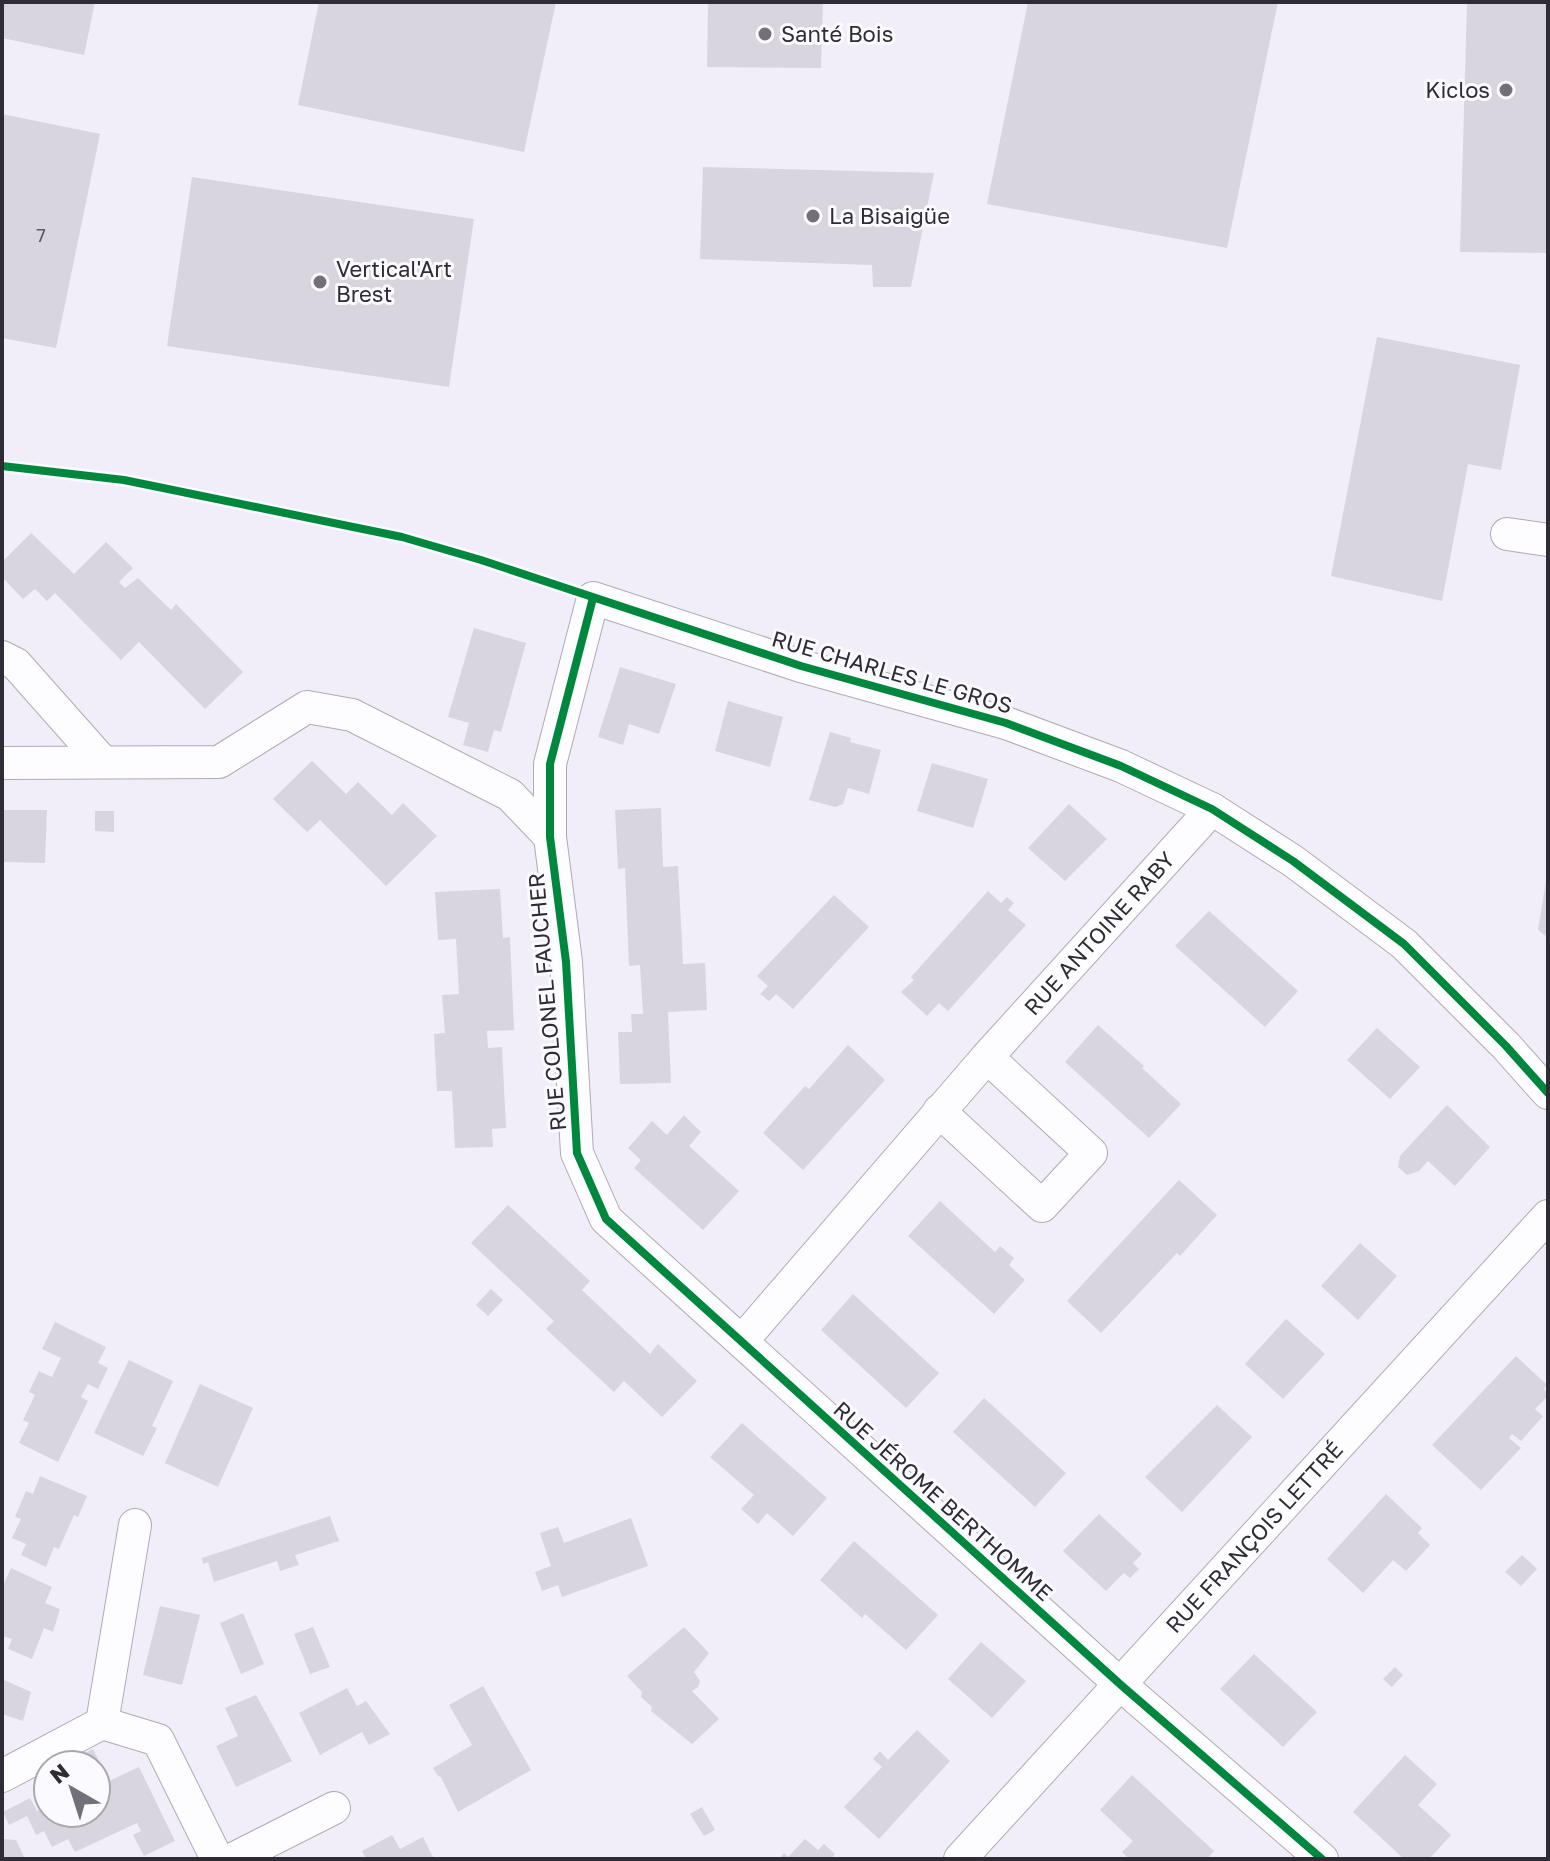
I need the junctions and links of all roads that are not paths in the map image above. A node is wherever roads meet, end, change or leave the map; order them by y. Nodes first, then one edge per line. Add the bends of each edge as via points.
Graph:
1 (1507, 534) dead end
2 (1548, 540) edge
3 (593, 598) joint
4 (2, 657) edge
5 (102, 761) junction
6 (2, 763) edge
7 (1212, 809) junction
8 (550, 837) junction
9 (987, 1057) junction
10 (1548, 1093) edge
11 (939, 1111) junction
12 (1548, 1216) edge
13 (742, 1341) junction
14 (135, 1525) dead end
15 (1121, 1685) junction
16 (102, 1723) junction
17 (2, 1776) edge
18 (334, 1808) dead end
19 (217, 1859) edge
20 (233, 1859) edge
21 (960, 1859) edge
22 (1322, 1859) edge

1 - 2 street
3 - 7 street, RUE CHARLES LE GROS via 814,670 1006,723 1121,766
3 - 8 street, RUE COLONEL FAUCHER via 550,764
4 - 5 street via 16,664
5 - 6 street
5 - 8 street via 219,762 307,707 352,715 510,795
7 - 9 street, RUE ANTOINE RABY
7 - 10 street, RUE CHARLES LE GROS via 1293,861 1404,944
8 - 13 street, RUE COLONEL FAUCHER via 566,962 577,1153 606,1219
9 - 11 street, RUE ANTOINE RABY
9 - 11 street via 1091,1153 1042,1206
11 - 13 street, RUE ANTOINE RABY
12 - 15 street, RUE FRANÇOIS LETTRÉ
13 - 15 street, RUE JÉROME BERTHOMME
14 - 16 street
15 - 21 street, RUE FRANÇOIS LETTRÉ
15 - 22 street, RUE JÉROME BERTHOMME
16 - 17 street
16 - 19 street via 158,1740
18 - 20 street

